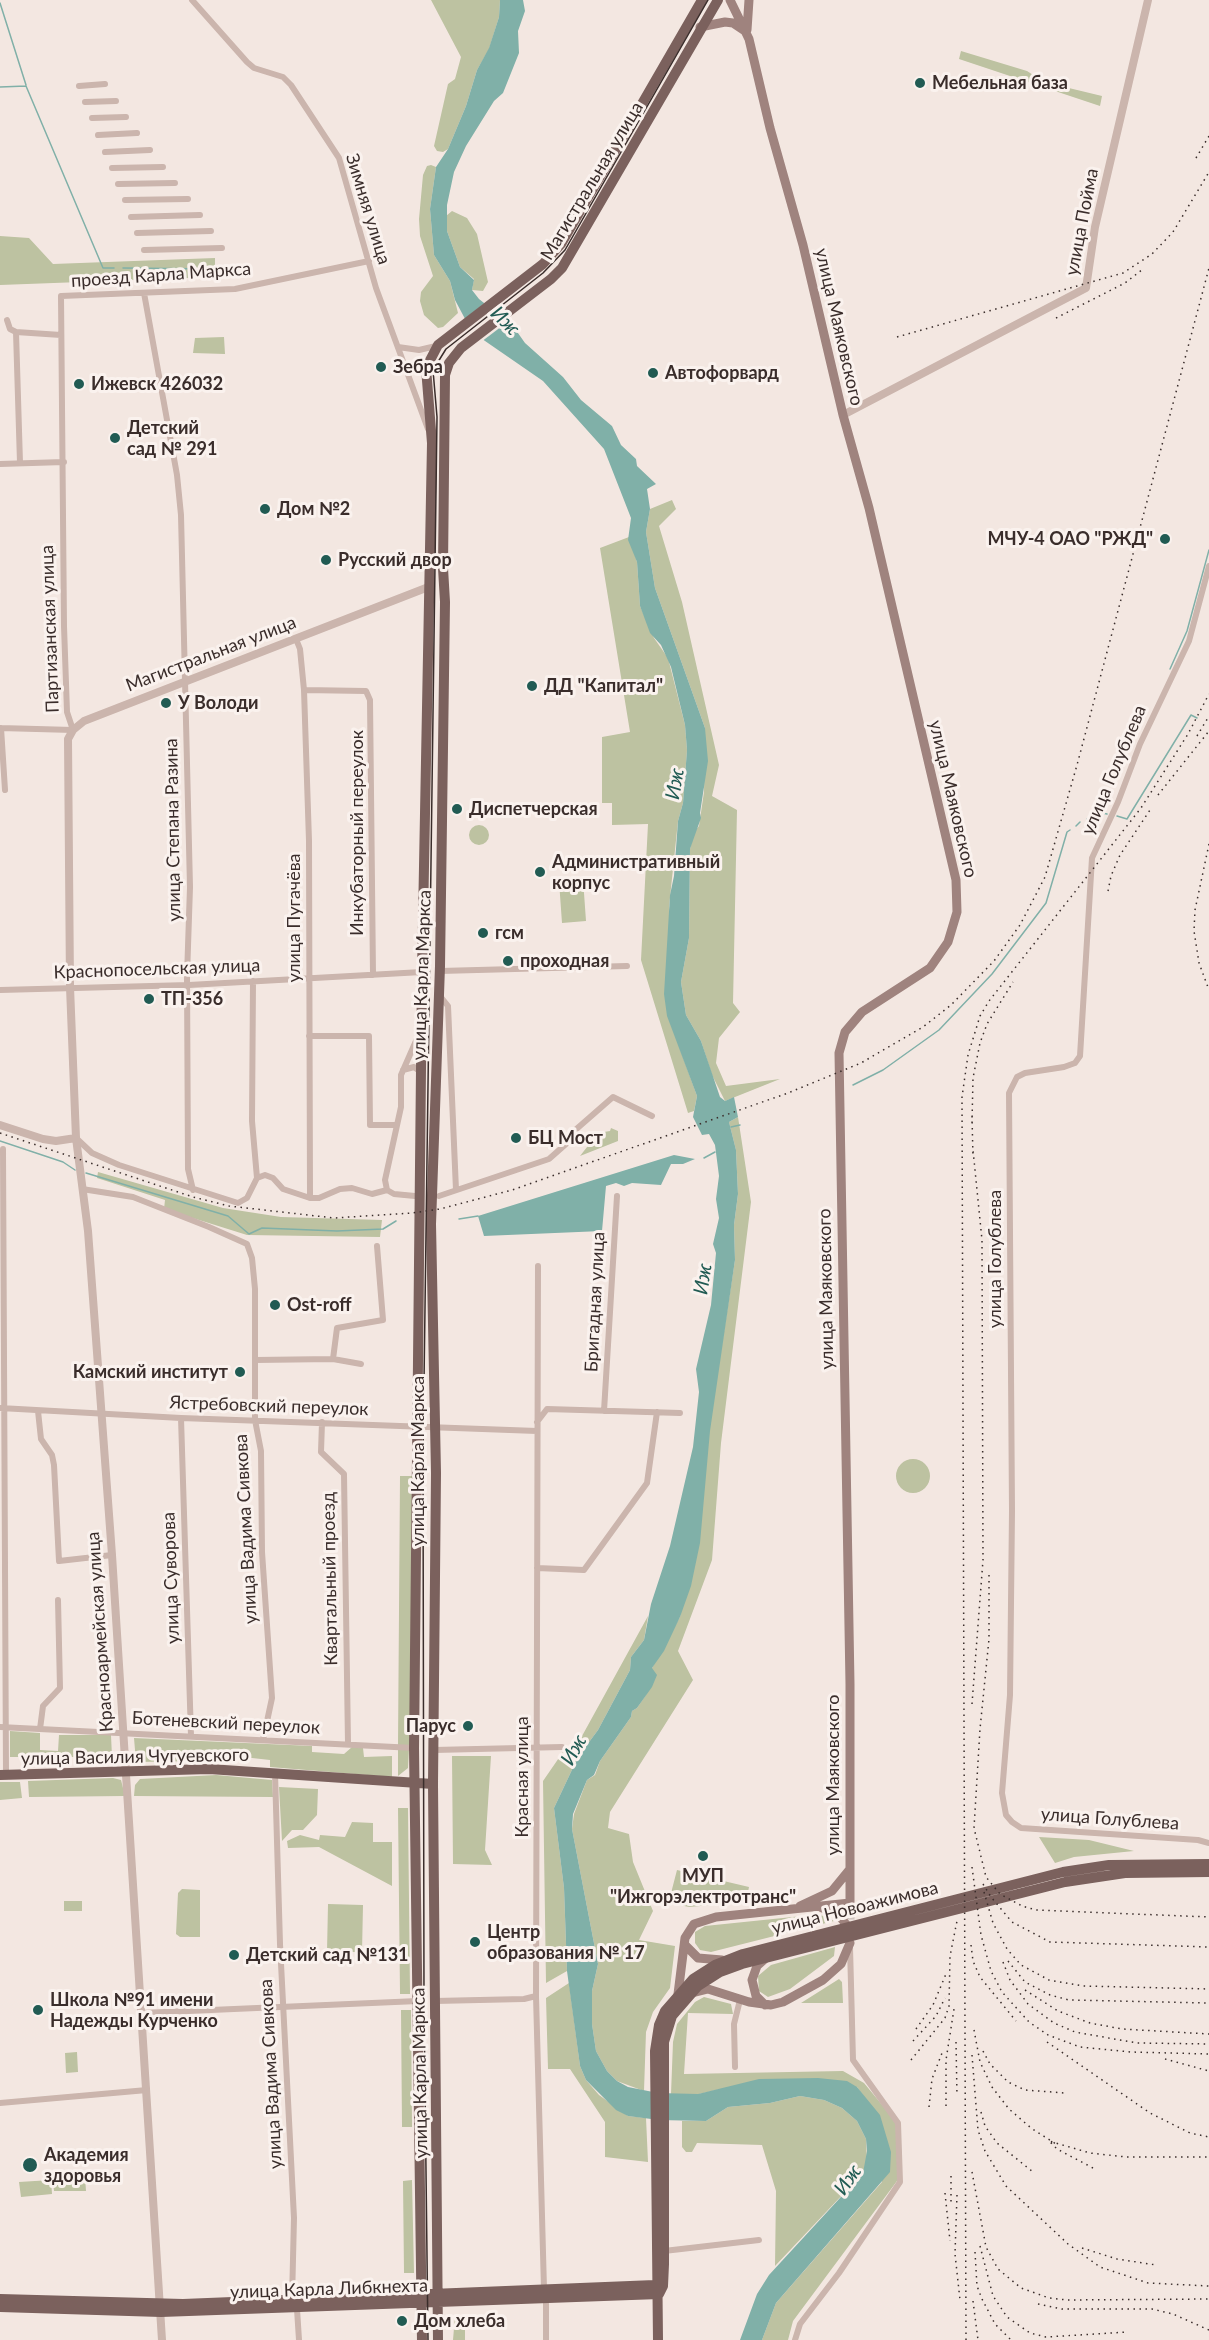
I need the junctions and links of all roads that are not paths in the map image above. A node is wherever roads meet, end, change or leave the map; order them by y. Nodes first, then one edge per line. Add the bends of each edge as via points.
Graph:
1 (192, 0) edge
2 (718, 0) edge
3 (730, 0) edge
4 (749, 0) edge
5 (1148, 0) edge
6 (701, 1) edge
7 (700, 27) junction
8 (747, 32) junction
9 (105, 84) dead end
10 (80, 86) dead end
11 (116, 101) dead end
12 (85, 102) dead end
13 (126, 117) dead end
14 (92, 118) dead end
15 (137, 133) dead end
16 (98, 135) dead end
17 (150, 150) dead end
18 (105, 152) dead end
19 (163, 167) dead end
20 (112, 168) dead end
21 (176, 183) dead end
22 (118, 184) dead end
23 (188, 199) dead end
24 (125, 200) dead end
25 (200, 215) dead end
26 (131, 217) dead end
27 (211, 231) dead end
28 (137, 233) dead end
29 (222, 248) dead end
30 (144, 250) dead end
31 (369, 261) junction
32 (144, 293) junction
33 (61, 296) joint
34 (7, 320) dead end
35 (16, 332) junction
36 (62, 335) junction
37 (438, 345) junction
38 (398, 347) junction
39 (843, 415) junction
40 (432, 442) junction
41 (64, 462) junction
42 (20, 463) junction
43 (0, 464) edge
44 (1209, 566) edge
45 (443, 582) junction
46 (431, 586) junction
47 (296, 639) junction
48 (186, 680) junction
49 (304, 690) junction
50 (0, 728) edge
51 (73, 730) junction
52 (5, 790) dead end
53 (627, 966) dead end
54 (440, 971) junction
55 (422, 972) junction
56 (373, 975) junction
57 (308, 978) junction
58 (253, 981) junction
59 (189, 985) junction
60 (69, 987) junction
61 (0, 990) edge
62 (438, 994) junction
63 (424, 1022) junction
64 (309, 1036) junction
65 (403, 1070) junction
66 (423, 1081) junction
67 (652, 1116) dead end
68 (0, 1125) edge
69 (397, 1125) junction
70 (76, 1138) junction
71 (3, 1149) dead end
72 (258, 1178) junction
73 (82, 1189) junction
74 (193, 1190) junction
75 (387, 1190) junction
76 (456, 1190) junction
77 (427, 1193) junction
78 (617, 1196) dead end
79 (310, 1198) junction
80 (426, 1224) junction
81 (377, 1246) dead end
82 (538, 1266) dead end
83 (333, 1359) junction
84 (255, 1360) junction
85 (361, 1364) dead end
86 (3, 1408) edge
87 (38, 1411) junction
88 (604, 1411) junction
89 (101, 1412) junction
90 (657, 1412) junction
91 (680, 1413) dead end
92 (181, 1418) junction
93 (255, 1420) junction
94 (322, 1422) junction
95 (537, 1422) junction
96 (418, 1426) junction
97 (435, 1427) junction
98 (537, 1431) junction
99 (112, 1556) junction
100 (537, 1568) junction
101 (58, 1600) dead end
102 (3, 1727) edge
103 (40, 1729) junction
104 (123, 1732) junction
105 (191, 1736) junction
106 (263, 1740) junction
107 (348, 1744) junction
108 (538, 1747) junction
109 (562, 1747) dead end
110 (414, 1748) junction
111 (434, 1750) junction
112 (126, 1771) junction
113 (275, 1773) junction
114 (3, 1775) edge
115 (415, 1784) junction
116 (434, 1784) junction
117 (1209, 1843) edge
118 (1209, 1864) edge
119 (850, 1869) junction
120 (1209, 1872) edge
121 (1048, 1880) junction
122 (817, 1906) junction
123 (796, 1908) junction
124 (850, 1929) dead end
125 (819, 1939) junction
126 (850, 1943) joint
127 (686, 1946) junction
128 (766, 1958) junction
129 (727, 1960) junction
130 (684, 1994) junction
131 (536, 1996) junction
132 (740, 2000) junction
133 (418, 2001) junction
134 (435, 2001) junction
135 (765, 2005) junction
136 (283, 2008) junction
137 (142, 2013) junction
138 (735, 2067) dead end
139 (147, 2090) junction
140 (0, 2103) edge
141 (659, 2148) junction
142 (759, 2240) dead end
143 (664, 2251) junction
144 (657, 2290) junction
145 (545, 2293) junction
146 (438, 2297) junction
147 (0, 2299) edge
148 (422, 2299) junction
149 (295, 2305) junction
150 (0, 2307) edge
151 (161, 2308) junction
152 (162, 2340) edge
153 (299, 2340) edge
154 (422, 2340) edge
155 (438, 2340) edge
156 (546, 2340) edge
157 (658, 2340) edge
158 (795, 2340) edge

1 - 31 street, Зимняя улица via 247,62 283,77 291,85 339,158
2 - 7 main road, Магистральная улица
3 - 8 main road, улица Маяковского
4 - 8 main road
5 - 39 street, улица Пойма via 1095,227 1086,288
6 - 37 main road, Магистральная улица via 561,244 543,264
7 - 8 main road via 724,22
7 - 45 main road, Магистральная улица via 576,247 551,279 460,348 449,363 444,386
8 - 39 main road, улица Маяковского
9 - 10 street
11 - 12 street
13 - 14 street
15 - 16 street
17 - 18 street
19 - 20 street
21 - 22 street
23 - 24 street
25 - 26 street
27 - 28 street
29 - 30 street
31 - 32 street, проезд Карла Маркса via 235,289
31 - 38 street, Зимняя улица
32 - 33 street, проезд Карла Маркса
32 - 48 street, улица Степана Разина via 177,475
33 - 36 street, Партизанская улица
34 - 35 street
35 - 36 street
35 - 42 street
36 - 41 street, Партизанская улица
37 - 38 street via 419,350
37 - 40 main road, Магистральная улица via 426,368
38 - 40 street, Зимняя улица
39 - 119 main road, улица Маяковского via 881,557 957,895 953,928 939,957 915,980 862,1012 845,1032 839,1053
40 - 46 main road, Магистральная улица
41 - 42 street
41 - 51 street, Партизанская улица via 67,712
42 - 43 street
44 - 117 street, улица Голублева via 1189,641 1092,858 1080,1056 1064,1067 1017,1077 1009,1094 1012,1511 1010,1695 1002,1793 1006,1815 1021,1828
45 - 46 main road, Магистральная улица
45 - 54 main road, улица Карла Маркса via 446,602
46 - 47 street, Магистральная улица
46 - 55 main road, улица Карла Маркса
47 - 48 street, Магистральная улица
47 - 49 street, улица Пугачёва
48 - 51 street, Магистральная улица via 84,721
48 - 59 street, улица Степана Разина
49 - 56 street, Инкубаторный переулок via 366,691 370,700
49 - 57 street, улица Пугачёва
50 - 51 street
50 - 52 street
51 - 60 street, Партизанская улица via 68,739
53 - 54 street
54 - 55 main road
54 - 62 main road, улица Карла Маркса
55 - 56 street, Краснопосельская улица
55 - 63 main road, улица Карла Маркса
56 - 57 street, Краснопосельская улица
57 - 58 street, Краснопосельская улица
57 - 64 street, улица Пугачёва
58 - 59 street, Краснопосельская улица
58 - 72 street via 252,1120
59 - 60 street, Краснопосельская улица
59 - 74 street, улица Степана Разина via 188,1169
60 - 61 street, Краснопосельская улица
60 - 70 street, Партизанская улица
62 - 76 street via 448,1006
62 - 77 main road, улица Карла Маркса
63 - 65 street
63 - 66 main road, улица Карла Маркса
64 - 69 street via 369,1036 370,1125
64 - 79 street, улица Пугачёва
65 - 66 street via 418,1069
65 - 69 street
66 - 77 main road, улица Карла Маркса
67 - 76 street via 613,1097 549,1159
68 - 70 street via 43,1139
69 - 75 street via 385,1180
70 - 73 street, Красноармейская улица
70 - 74 street via 92,1153 118,1165
71 - 86 street
72 - 74 street via 247,1198 238,1203
72 - 79 street via 273,1178 283,1189
73 - 84 street, улица Вадима Сивкова via 133,1197 247,1244 255,1288
73 - 89 street, Красноармейская улица
75 - 77 street via 394,1194
75 - 79 street via 372,1194 340,1189
76 - 77 street
77 - 80 main road, улица Карла Маркса
78 - 88 street, Бригадная улица
80 - 96 main road, улица Карла Маркса
80 - 97 main road, улица Карла Маркса
81 - 83 street via 383,1320 337,1328
82 - 95 street, Красная улица
83 - 84 street
83 - 85 street
84 - 93 street, улица Вадима Сивкова
86 - 87 street, Ястребовский переулок
86 - 102 street
87 - 89 street, Ястребовский переулок
87 - 99 street via 41,1439 54,1465 58,1561
88 - 90 street
88 - 95 street via 547,1409
89 - 92 street, Ястребовский переулок
89 - 99 street, Красноармейская улица
90 - 91 street
90 - 100 street via 647,1484 584,1570
92 - 93 street, Ястребовский переулок
92 - 105 street, улица Суворова
93 - 94 street, Ястребовский переулок
93 - 106 street, улица Вадима Сивкова via 261,1452 262,1552 272,1698
94 - 96 street, Ястребовский переулок
94 - 107 street, Квартальный проезд via 321,1452 344,1474
95 - 98 street, Красная улица
96 - 97 street, Ястребовский переулок
96 - 110 main road, улица Карла Маркса
97 - 98 street, Ястребовский переулок
97 - 111 main road, улица Карла Маркса
98 - 100 street, Красная улица
99 - 104 street, Красноармейская улица
100 - 108 street, Красная улица
101 - 103 street via 60,1688 43,1706
102 - 103 street, Ботеневский переулок
102 - 114 street
103 - 104 street, Ботеневский переулок
104 - 105 street, Ботеневский переулок
104 - 112 street, Красноармейская улица
105 - 106 street, Ботеневский переулок
106 - 107 street, Ботеневский переулок
107 - 110 street, Ботеневский переулок
108 - 109 street
108 - 111 street
108 - 131 street, Красная улица
110 - 115 main road, улица Карла Маркса
111 - 116 main road, улица Карла Маркса
112 - 113 main road, улица Василия Чугуевского via 209,1769
112 - 114 main road, улица Василия Чугуевского
112 - 137 street, Красноармейская улица
113 - 115 main road, улица Василия Чугуевского
113 - 136 street, улица Вадима Сивкова
115 - 116 main road, улица Василия Чугуевского
115 - 133 main road, улица Карла Маркса
116 - 134 main road, улица Карла Маркса
118 - 121 main road, улица Новоажимова via 1109,1865
119 - 122 main road, улица Маяковского via 850,1903
119 - 123 main road via 832,1891
120 - 121 main road, улица Новоажимова
121 - 125 main road, улица Новоажимова
122 - 123 main road
122 - 124 main road via 836,1912
123 - 127 main road via 701,1920 687,1933
125 - 128 main road, улица Новоажимова
125 - 129 main road, улица Новоажимова
126 - 135 main road via 841,1964 823,1980 783,2002
126 - 158 street via 854,2060 898,2123 900,2182 800,2324
127 - 129 main road via 698,1958
127 - 130 main road
128 - 130 main road, улица Новоажимова via 720,1972
128 - 135 main road via 757,1966 752,1980 756,1996
129 - 130 main road, улица Новоажимова via 706,1970
130 - 132 main road via 708,1989
130 - 141 main road, улица Новоажимова via 667,2027
130 - 141 main road, улица Новоажимова via 661,2018 656,2039
131 - 134 street
131 - 145 street, Красная улица
132 - 135 main road
132 - 138 street via 734,2024
133 - 136 street
133 - 148 main road, улица Карла Маркса
134 - 146 main road, улица Карла Маркса
136 - 137 street
136 - 149 street, улица Вадима Сивкова
137 - 139 street, Красноармейская улица
139 - 140 street
139 - 151 street, Красноармейская улица
141 - 143 main road
141 - 144 main road
142 - 143 street
143 - 144 main road via 663,2286
144 - 145 main road, улица Карла Либкнехта
144 - 157 main road
145 - 146 main road, улица Карла Либкнехта
145 - 156 street, Красная улица
146 - 148 main road, улица Карла Либкнехта
146 - 155 main road, улица Карла Маркса
147 - 151 main road, улица Карла Либкнехта
148 - 149 main road, улица Карла Либкнехта
148 - 154 main road, улица Карла Маркса
149 - 151 main road, улица Карла Либкнехта
149 - 153 street, улица Вадима Сивкова
150 - 151 main road, улица Карла Либкнехта
151 - 152 street, Красноармейская улица

